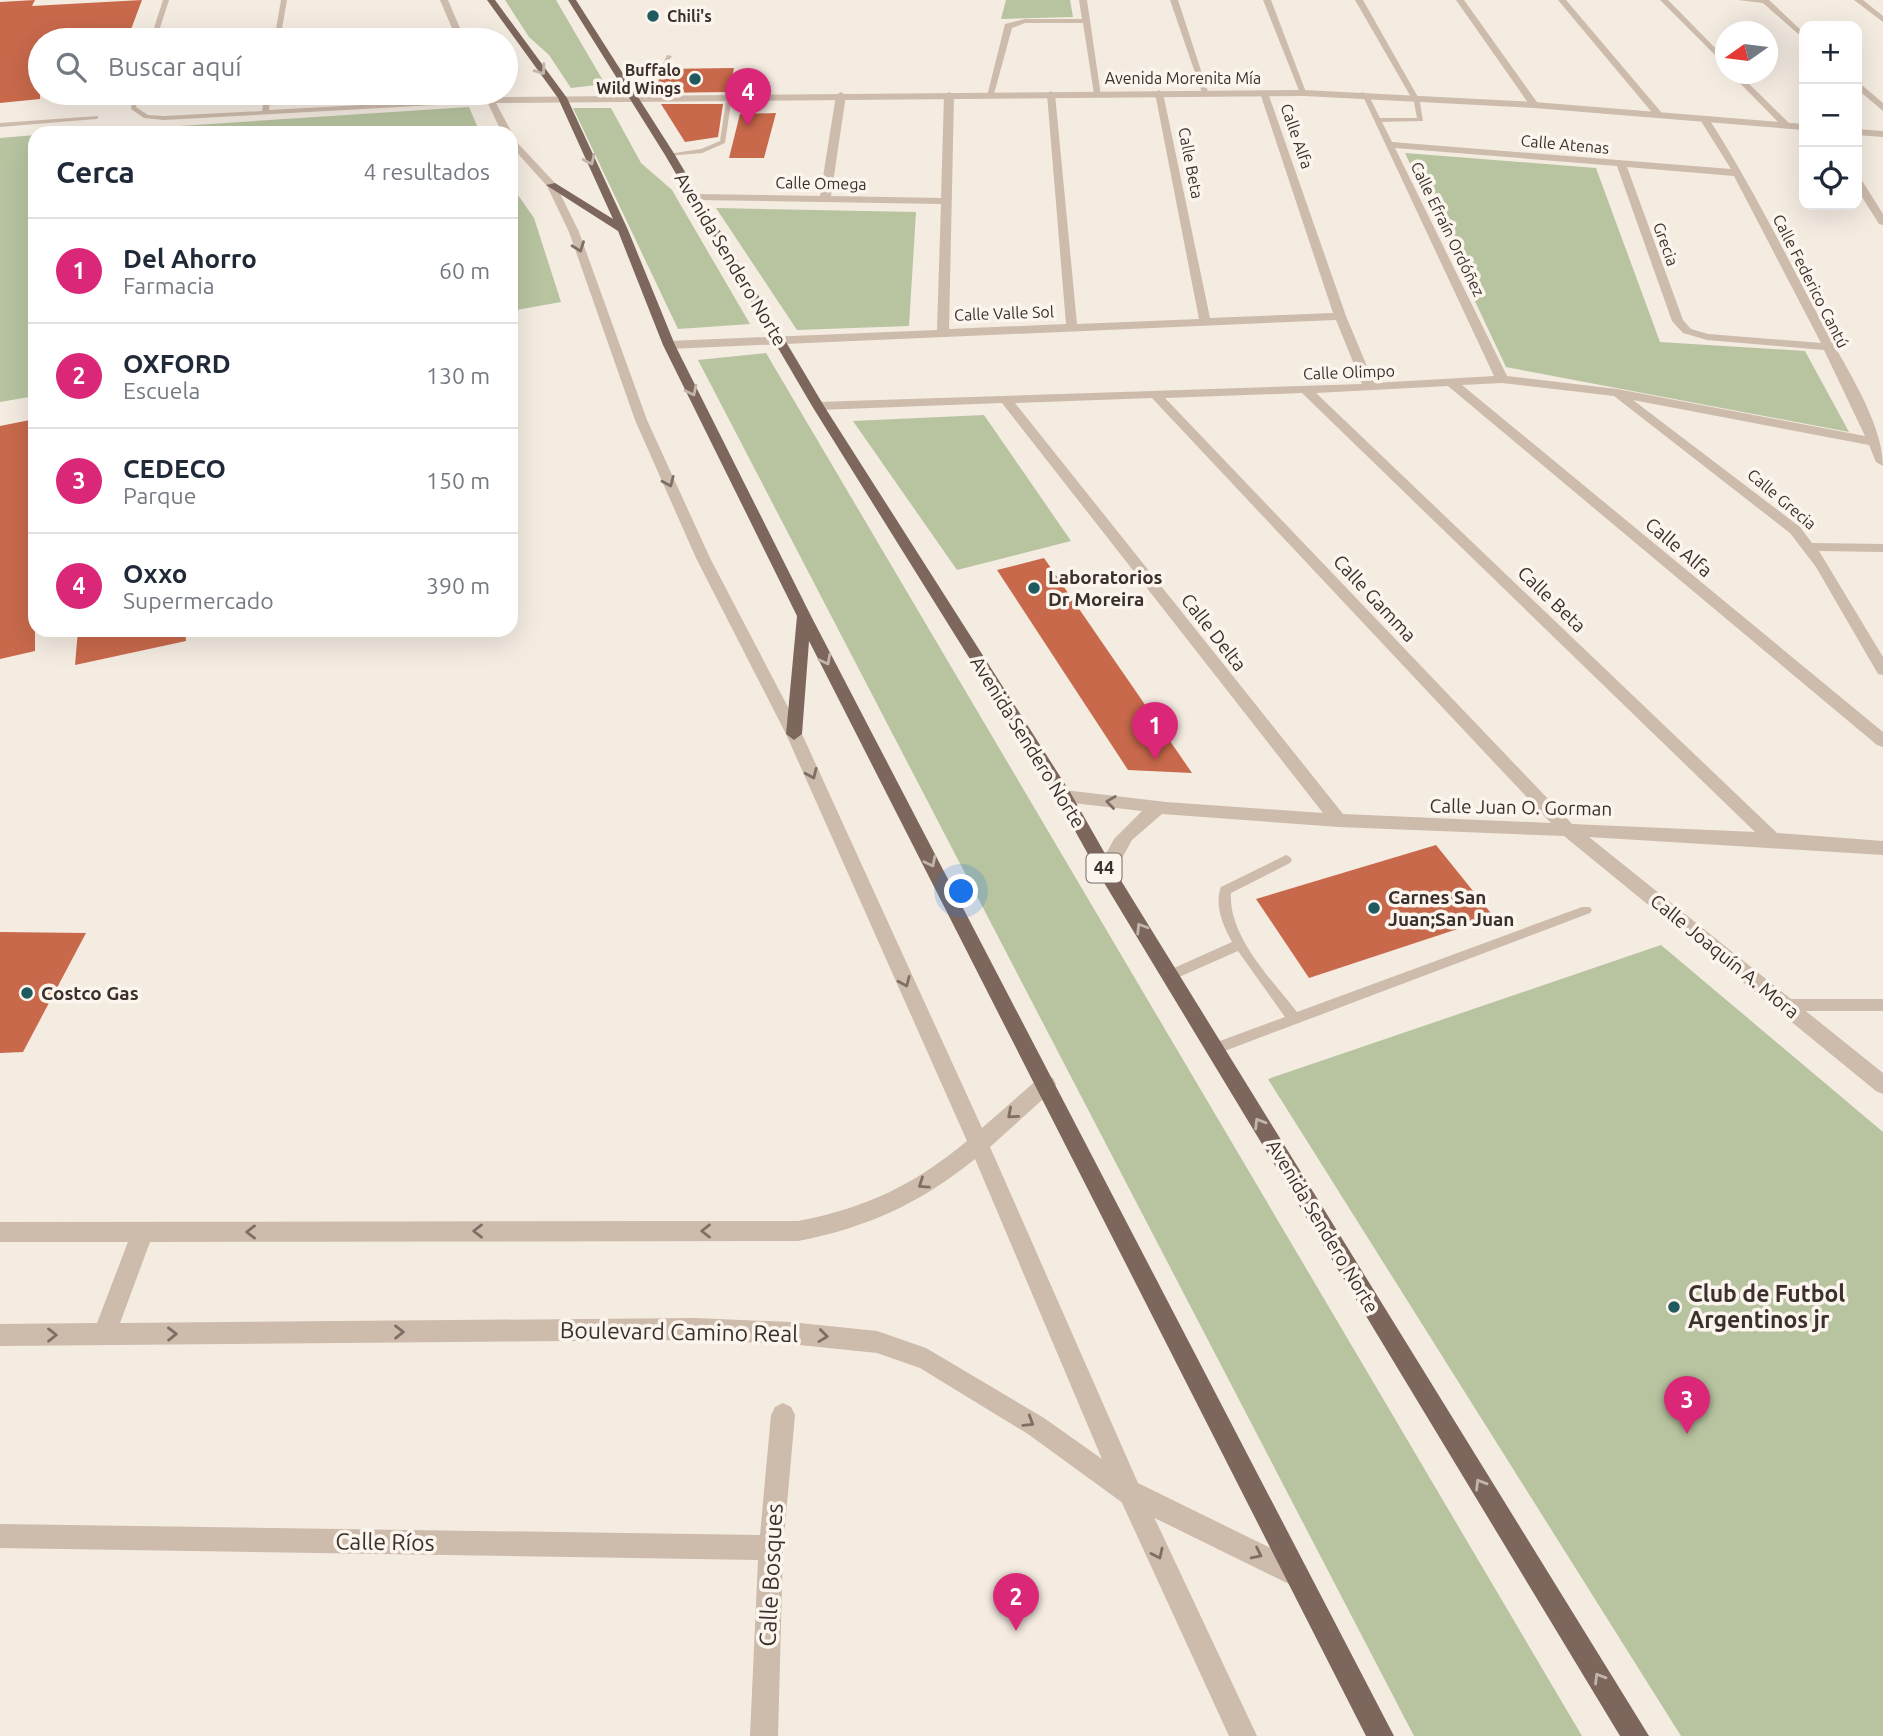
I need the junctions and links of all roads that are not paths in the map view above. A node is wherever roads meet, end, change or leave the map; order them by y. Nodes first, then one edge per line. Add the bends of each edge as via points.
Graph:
1 (166, 0) edge
2 (284, 0) edge
3 (444, 0) edge
4 (490, 0) edge
5 (572, 0) edge
6 (1083, 0) edge
7 (1174, 0) edge
8 (1267, 0) edge
9 (1359, 0) edge
10 (1460, 0) edge
11 (1562, 0) edge
12 (1664, 0) edge
13 (1742, 0) edge
14 (1858, 0) edge
15 (1765, 1) edge
16 (1883, 20) edge
17 (1088, 22) junction
18 (157, 28) edge
19 (279, 28) edge
20 (456, 28) edge
21 (511, 28) edge
22 (1799, 32) edge
23 (518, 38) edge
24 (1715, 53) edge
25 (1745, 84) edge
26 (1862, 89) edge
27 (1159, 93) junction
28 (1206, 93) junction
29 (1264, 93) junction
30 (1304, 93) junction
31 (949, 94) junction
32 (989, 94) junction
33 (1051, 94) junction
34 (1098, 94) junction
35 (1364, 94) junction
36 (841, 95) junction
37 (729, 96) junction
38 (518, 97) edge
39 (634, 97) junction
40 (1416, 97) junction
41 (562, 98) junction
42 (134, 105) edge
43 (266, 105) edge
44 (368, 105) edge
45 (493, 105) edge
46 (1534, 105) junction
47 (1883, 108) edge
48 (265, 113) junction
49 (1658, 114) junction
50 (96, 117) dead end
51 (1704, 118) junction
52 (1377, 120) junction
53 (0, 125) edge
54 (1786, 125) junction
55 (504, 126) edge
56 (1799, 126) edge
57 (1862, 132) edge
58 (1883, 134) edge
59 (1390, 145) junction
60 (518, 150) edge
61 (670, 155) junction
62 (1621, 165) junction
63 (1738, 173) junction
64 (551, 185) junction
65 (1862, 189) edge
66 (695, 197) junction
67 (825, 199) junction
68 (946, 201) junction
69 (1883, 222) edge
70 (623, 230) junction
71 (1340, 316) junction
72 (1205, 321) junction
73 (1072, 327) junction
74 (943, 331) junction
75 (779, 338) junction
76 (668, 345) junction
77 (1828, 346) junction
78 (1502, 379) junction
79 (1451, 383) junction
80 (1370, 387) junction
81 (1306, 390) junction
82 (1617, 393) junction
83 (1156, 395) junction
84 (1006, 401) junction
85 (818, 406) junction
86 (1875, 442) junction
87 (1883, 462) edge
88 (1811, 547) junction
89 (1883, 548) edge
90 (804, 616) junction
91 (1883, 670) edge
92 (794, 734) junction
93 (1883, 741) edge
94 (1064, 796) junction
95 (1157, 809) junction
96 (1339, 821) junction
97 (1566, 828) junction
98 (1771, 837) junction
99 (1883, 848) edge
100 (1286, 860) dead end
101 (1105, 871) junction
102 (1586, 910) dead end
103 (1241, 944) junction
104 (1170, 976) junction
105 (1785, 1005) junction
106 (1883, 1005) edge
107 (1295, 1019) junction
108 (1214, 1049) junction
109 (1046, 1084) junction
110 (1882, 1084) edge
111 (978, 1143) junction
112 (143, 1232) junction
113 (0, 1233) edge
114 (104, 1334) junction
115 (0, 1335) edge
116 (783, 1415) dead end
117 (1129, 1492) junction
118 (0, 1536) edge
119 (771, 1548) junction
120 (1296, 1574) junction
121 (764, 1736) edge
122 (1242, 1736) edge
123 (1380, 1736) edge
124 (1635, 1736) edge

1 - 18 lane
2 - 19 lane
3 - 20 street
4 -> 21 main road
5 - 39 main road, Avenida Sendero Norte / 44
6 - 17 street
7 - 28 street
8 - 30 street
9 - 40 street
10 - 46 street
11 - 49 street
12 - 24 street
13 - 15 street
14 - 16 street
15 - 22 street
17 - 32 street via 1025,21 1008,26
17 - 34 street
23 -> 41 main road
25 - 54 street
26 - 47 street
27 - 28 street, Avenida Morenita Mía
27 - 34 street, Avenida Morenita Mía
27 - 72 street, Calle Beta
28 - 29 street, Avenida Morenita Mía
29 - 30 street, Avenida Morenita Mía
29 - 71 street, Calle Alfa
30 - 35 street, Avenida Morenita Mía
31 - 32 street, Avenida Morenita Mía
31 - 36 street, Avenida Morenita Mía
31 - 68 street
32 - 33 street, Avenida Morenita Mía
33 - 34 street, Avenida Morenita Mía
33 - 73 street
35 - 40 street, Avenida Morenita Mía
35 - 52 street, Calle Efraín Ordóñez
36 - 37 street, Avenida Morenita Mía
36 - 67 street
37 - 39 street, Avenida Morenita Mía
37 - 61 lane via 723,142 702,151
38 - 41 street, Avenida Morenita Mía
39 - 41 street, Avenida Morenita Mía
39 - 61 main road, Avenida Sendero Norte / 44
40 - 46 street, Avenida Morenita Mía
40 - 52 lane via 1421,120
41 -> 70 main road
42 - 48 lane via 146,117
43 - 48 lane
44 - 48 lane
45 - 55 street
46 - 49 street, Avenida Morenita Mía
49 - 51 street, Avenida Morenita Mía
50 - 53 lane
51 - 54 street, Avenida Morenita Mía
51 - 63 street, Calle Federico Cantú
52 - 59 street, Calle Efraín Ordóñez
54 - 56 street, Avenida Morenita Mía
57 - 58 street
59 - 62 street, Calle Atenas
59 - 78 street, Calle Efraín Ordóñez
60 - 64 street
61 - 66 main road, Avenida Sendero Norte / 44
62 - 63 street, Calle Atenas
62 - 77 street, Grecia via 1678,321 1687,331 1707,337
63 - 77 street, Calle Federico Cantú
64 - 70 main road
64 -> 92 street via 574,232 641,420 703,558
65 - 69 street
66 - 67 street, Calle Omega
66 - 75 main road, Avenida Sendero Norte / 44
67 - 68 street, Calle Omega
68 - 74 street
70 - 76 main road
71 - 72 street, Calle Valle Sol
71 - 80 street, Calle Alfa
72 - 73 street, Calle Valle Sol
73 - 74 street, Calle Valle Sol
74 - 75 street, Calle Valle Sol
75 - 76 street, Calle Valle Sol
75 - 85 main road, Avenida Sendero Norte / 44
76 -> 90 main road
77 - 86 street, Calle Federico Cantú
78 - 79 street, Calle Olimpo
78 - 82 street, Calle Olimpo
79 - 80 street, Calle Olimpo
79 - 93 street, Calle Alfa
80 - 81 street, Calle Olimpo
81 - 83 street, Calle Olimpo
81 - 98 street, Calle Beta
82 - 86 street, Calle Olimpo
82 - 88 street, Calle Grecia via 1772,509
83 - 84 street, Calle Olimpo
83 - 97 street, Calle Gamma
84 - 85 street, Calle Olimpo
84 - 96 street, Calle Delta
85 - 94 main road, Avenida Sendero Norte / 44
86 - 87 street, Calle Federico Cantú
88 - 89 street
88 - 91 street, Calle Grecia
90 - 92 main road
90 -> 109 main road
92 -> 111 street
95 -> 94 street, Calle Juan O. Gorman
94 - 101 main road, Avenida Sendero Norte / 44
95 - 96 street, Calle Juan O. Gorman
95 - 101 street via 1132,826 1114,849
96 - 97 street, Calle Juan O. Gorman
97 - 98 street, Calle Juan O. Gorman
97 - 105 street, Calle Joaquín A. Mora
98 - 99 street, Calle Juan O. Gorman
100 - 103 lane via 1225,890 1225,916
104 -> 101 main road, Avenida Sendero Norte / 44
102 - 107 lane
103 - 104 lane
103 - 107 lane
104 - 108 main road, Avenida Sendero Norte / 44
105 - 106 lane
105 - 110 street, Calle Joaquín A. Mora
107 - 108 lane
124 -> 108 main road, Avenida Sendero Norte / 44
109 -> 111 street
109 - 120 main road
111 -> 112 street via 919,1188 878,1210 798,1231
111 - 117 street
112 - 113 street
112 - 114 street
115 -> 114 street, Boulevard Camino Real
114 -> 117 street, Boulevard Camino Real via 695,1329 790,1332 877,1342 926,1359 1036,1426
116 - 119 street, Calle Bosques
117 -> 120 street, Boulevard Camino Real
117 -> 122 street
118 - 119 street, Calle Ríos
119 - 121 street, Calle Bosques
120 - 123 main road

